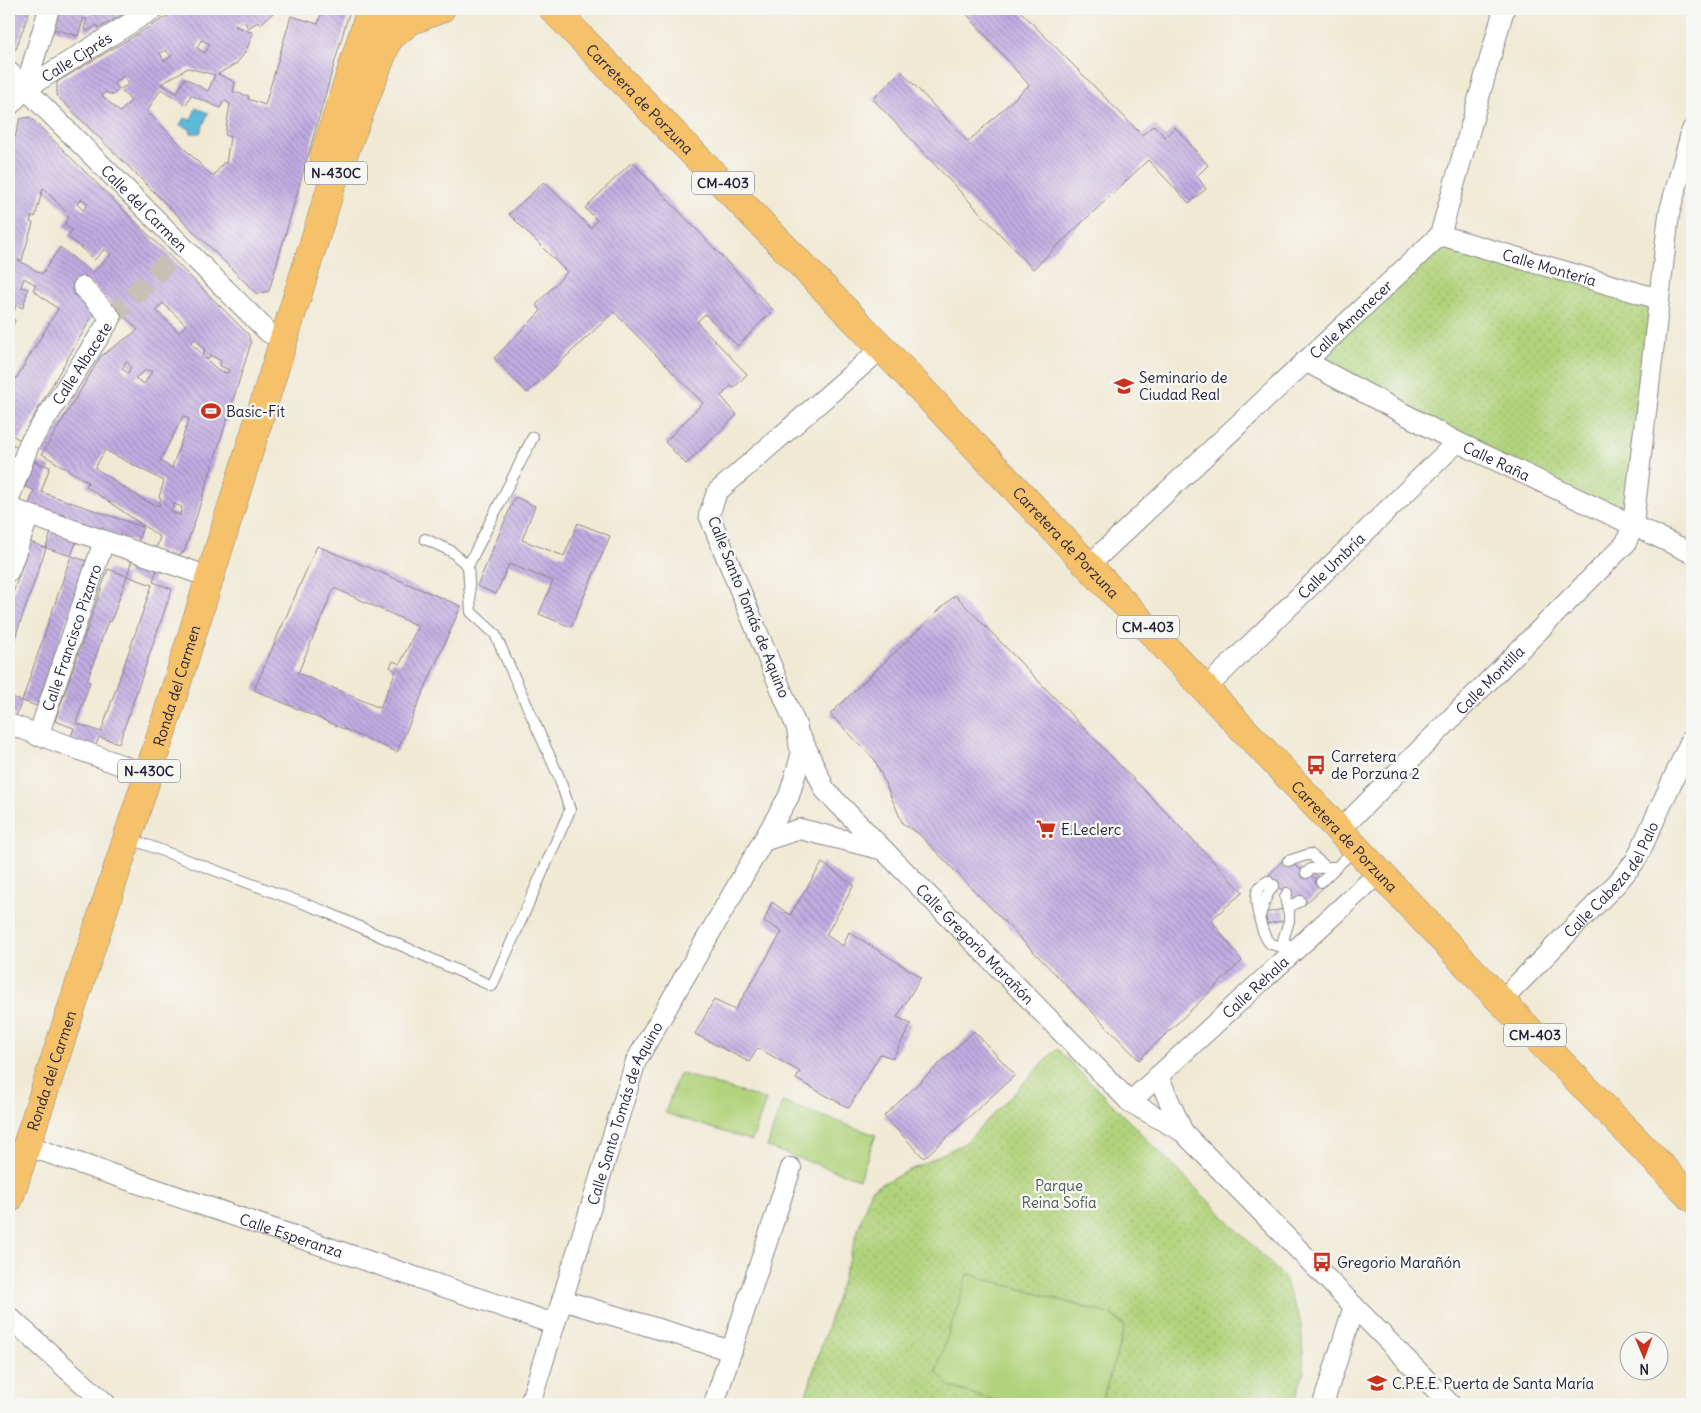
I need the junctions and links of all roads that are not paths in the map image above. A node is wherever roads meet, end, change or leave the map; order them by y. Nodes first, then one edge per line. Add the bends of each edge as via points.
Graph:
1 (49, 9) edge
2 (153, 9) edge
3 (371, 9) edge
4 (400, 9) edge
5 (441, 9) edge
6 (1504, 9) edge
7 (559, 12) edge
8 (388, 39) junction
9 (9, 72) edge
10 (25, 90) junction
11 (9, 106) edge
12 (1692, 130) edge
13 (1440, 235) junction
14 (83, 287) dead end
15 (1659, 299) junction
16 (276, 337) junction
17 (882, 348) junction
18 (1305, 361) junction
19 (533, 438) dead end
20 (1457, 442) junction
21 (13, 471) edge
22 (9, 499) edge
23 (9, 508) edge
24 (29, 515) junction
25 (1632, 524) junction
26 (425, 539) dead end
27 (104, 540) junction
28 (1692, 552) edge
29 (1090, 565) junction
30 (468, 566) junction
31 (9, 571) edge
32 (195, 572) junction
33 (1206, 688) junction
34 (9, 724) edge
35 (797, 728) junction
36 (38, 736) junction
37 (1692, 738) edge
38 (140, 772) junction
39 (127, 838) junction
40 (1348, 839) junction
41 (763, 841) junction
42 (884, 850) junction
43 (1293, 861) dead end
44 (1331, 867) junction
45 (1380, 872) junction
46 (1306, 873) dead end
47 (1320, 882) dead end
48 (1271, 883) dead end
49 (1288, 893) dead end
50 (1300, 901) dead end
51 (1288, 911) junction
52 (1293, 949) junction
53 (1501, 1001) junction
54 (1158, 1076) junction
55 (1130, 1102) junction
56 (1183, 1132) junction
57 (14, 1150) edge
58 (791, 1168) dead end
59 (1692, 1198) edge
60 (9, 1199) edge
61 (562, 1300) junction
62 (1354, 1306) junction
63 (9, 1317) edge
64 (554, 1324) junction
65 (732, 1351) junction
66 (106, 1404) edge
67 (530, 1404) edge
68 (714, 1404) edge
69 (1323, 1404) edge
70 (1450, 1404) edge

1 - 10 street
2 - 10 street, Calle Ciprés
3 - 16 main road, N-430C
4 - 8 main road, N-430C
5 - 8 main road via 410,21
6 - 13 street
7 - 17 main road, Carretera de Porzuna / CM-403
8 - 16 main road, N-430C
9 - 10 street, Calle del Carmen
10 - 11 street, Calle Ciprés
10 - 16 street, Calle del Carmen
12 - 15 street via 1669,214
13 - 15 street, Calle Montería
13 - 18 street, Calle Amanecer
14 - 21 street, Calle Albacete via 111,318
15 - 25 street
16 - 32 main road, Ronda del Carmen / N-430C
16 - 38 main road, Ronda del Carmen / N-430C
17 - 29 main road, Carretera de Porzuna / CM-403
17 - 35 street, Calle Santo Tomás de Aquino via 717,492 709,515
18 - 20 street, Calle Raña
18 - 29 street, Calle Amanecer
19 - 30 lane
20 - 25 street, Calle Raña
20 - 33 street, Calle Umbría
21 - 22 street, Calle Albacete
23 - 24 street
24 - 27 street
24 - 31 street
25 - 28 street, Calle Raña
25 - 40 street, Calle Montilla via 1626,543
26 - 30 lane via 451,550
27 - 32 street
27 - 36 street, Calle Francisco Pizarro
29 - 33 main road, Carretera de Porzuna / CM-403
30 - 39 lane via 471,612 495,634 559,777 570,810 492,986 324,911
32 - 38 main road, Ronda del Carmen / N-430C
33 - 40 main road, Carretera de Porzuna / CM-403
34 - 36 street
35 - 41 street, Calle Santo Tomás de Aquino via 801,756 789,796
35 - 42 street, Calle Gregorio Marañón via 825,790
36 - 38 street
37 - 53 street, Calle Cabeza del Palo via 1636,860
38 - 39 main road, Ronda del Carmen / N-430C
38 - 57 main road, Ronda del Carmen / N-430C
39 - 57 main road, Ronda del Carmen / N-430C
40 - 44 lane
40 - 45 main road, Carretera de Porzuna / CM-403
41 - 42 street via 800,829
41 - 61 street, Calle Santo Tomás de Aquino via 636,1061
42 - 55 street, Calle Gregorio Marañón
43 - 44 lane via 1310,854
44 - 46 lane via 1311,869
44 - 47 lane
45 - 52 street, Calle Rehala
45 - 53 main road, Carretera de Porzuna / CM-403
48 - 52 lane via 1261,885 1257,892 1256,904 1265,937 1271,943
49 - 51 lane via 1285,897
50 - 51 lane
51 - 52 lane via 1289,921 1283,940
52 - 54 street, Calle Rehala
53 - 59 main road, Carretera de Porzuna / CM-403
54 - 55 street, Calle Rehala
54 - 56 street, Calle Gregorio Marañón
55 - 56 street, Calle Gregorio Marañón
56 - 62 street, Calle Gregorio Marañón
57 - 60 main road, Ronda del Carmen / N-430C
57 - 64 street, Calle Esperanza
58 - 65 street
61 - 64 street, Calle Santo Tomás de Aquino
61 - 65 street
62 - 69 street
62 - 70 street, Calle Gregorio Marañón
63 - 66 street
64 - 67 street, Calle Santo Tomás de Aquino
65 - 68 street

